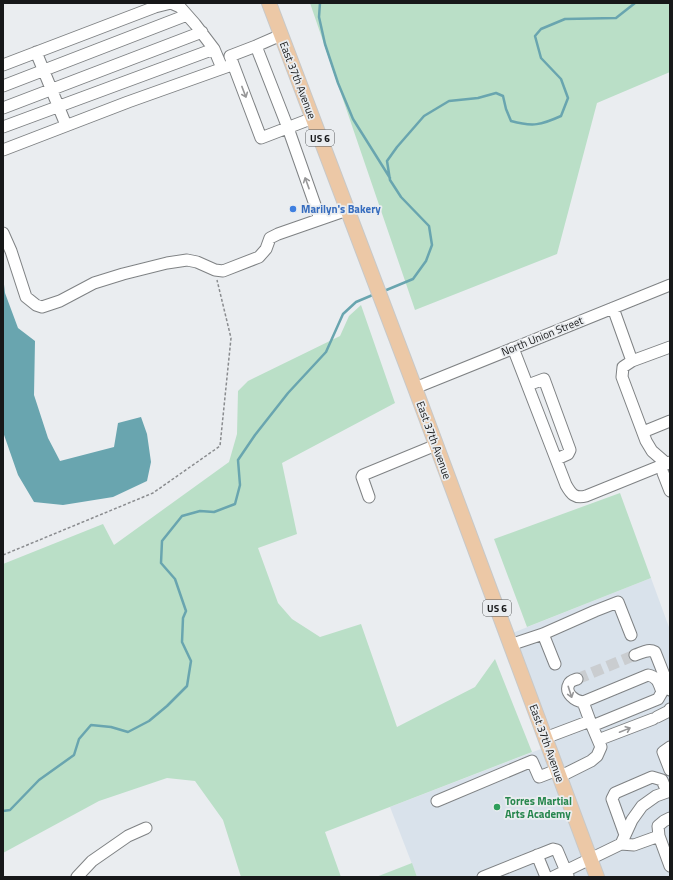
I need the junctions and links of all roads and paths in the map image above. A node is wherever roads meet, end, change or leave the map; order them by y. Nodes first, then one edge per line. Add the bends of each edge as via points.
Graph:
1 (269, 3) edge
2 (187, 15) junction
3 (202, 32) junction
4 (281, 35) junction
5 (256, 46) junction
6 (214, 49) junction
7 (36, 52) junction
8 (233, 64) junction
9 (3, 65) edge
10 (222, 68) junction
11 (44, 70) junction
12 (3, 86) edge
13 (52, 89) junction
14 (59, 107) junction
15 (3, 108) edge
16 (313, 118) junction
17 (66, 126) junction
18 (3, 127) edge
19 (288, 128) junction
20 (3, 150) edge
21 (347, 210) junction
22 (320, 219) junction
23 (3, 233) edge
24 (215, 270) junction
25 (670, 285) edge
26 (612, 308) junction
27 (670, 347) edge
28 (513, 348) junction
29 (632, 361) junction
30 (528, 385) junction
31 (415, 388) junction
32 (670, 421) edge
33 (642, 432) junction
34 (436, 445) junction
35 (556, 459) junction
36 (666, 466) edge
37 (670, 491) edge
38 (369, 497) dead end
39 (3, 555) edge
40 (543, 634) junction
41 (631, 635) dead end
42 (510, 645) junction
43 (635, 655) tunnel mouth
44 (554, 664) dead end
45 (661, 666) junction
46 (648, 675) junction
47 (577, 679) tunnel mouth
48 (670, 690) edge
49 (583, 702) junction
50 (670, 709) edge
51 (592, 723) junction
52 (545, 738) junction
53 (598, 740) junction
54 (670, 747) edge
55 (670, 770) edge
56 (558, 773) junction
57 (669, 791) edge
58 (437, 801) dead end
59 (670, 818) edge
60 (146, 828) dead end
61 (623, 839) junction
62 (663, 840) edge
63 (537, 855) junction
64 (590, 858) junction
65 (670, 865) edge
66 (567, 874) edge
67 (77, 877) edge
68 (483, 877) edge
69 (546, 877) edge
70 (553, 877) edge
71 (597, 877) edge

1 - 4 main road, East 37th Avenue / US 6
2 - 3 street
2 - 7 street via 180,7 171,3
2 - 11 street
3 - 6 street
3 - 13 street
4 - 5 street
4 - 16 main road, East 37th Avenue / US 6
5 - 8 street via 230,56
5 - 19 street
6 - 10 street
6 - 14 street
7 - 9 street
7 - 11 street
8 - 10 street
8 -> 19 street via 261,138
10 - 17 street
11 - 12 street
11 - 13 street
13 - 14 street
13 - 15 street
14 - 17 street
14 - 18 street
16 - 19 street
16 - 21 main road, East 37th Avenue / US 6
17 - 20 street
22 -> 19 street
21 - 22 street
21 - 31 main road, East 37th Avenue / US 6
22 - 24 street via 270,238 266,249 259,257 223,271
23 - 24 street via 26,297 42,307 60,301 94,283 167,263 187,260
24 - 39 path via 231,338 220,446 152,493
25 - 26 street, North Union Street
26 - 28 street, North Union Street
26 - 29 street
27 - 29 street
28 - 30 street
28 - 31 street, North Union Street
29 - 33 street via 623,368 622,377
30 - 35 street
30 - 35 street via 544,379 570,450 568,454
31 - 34 main road, East 37th Avenue / US 6
32 - 33 street
33 - 36 street via 652,451
34 - 38 street via 363,475
34 - 42 main road, East 37th Avenue / US 6
35 - 36 street via 570,492 581,497
36 - 37 street
40 - 41 street via 618,602
40 - 42 street
40 - 44 street
42 - 52 main road, East 37th Avenue / US 6
43 - 45 street via 652,650
45 - 46 street
45 - 48 street
46 - 49 street
46 - 51 street via 657,679 660,686 662,692 658,699
47 -> 49 street via 570,682 568,689 572,699
49 - 51 street
53 -> 50 street via 655,718
51 - 52 street
51 - 53 street
52 - 56 main road, East 37th Avenue / US 6
53 - 56 street via 601,747 591,761
54 - 55 street via 663,752
56 - 58 street via 538,777 532,761
56 - 64 main road, East 37th Avenue / US 6
57 - 61 street via 642,806
57 - 61 street via 662,780 652,777 615,793 612,799
59 - 62 street via 658,826
60 - 67 street via 128,836 92,861
61 - 62 street via 634,845
61 - 64 street
62 - 65 street
63 - 66 street via 553,848 557,850
63 - 68 street
63 - 69 street
64 - 66 street
64 - 71 main road, East 37th Avenue / US 6
66 - 70 street

